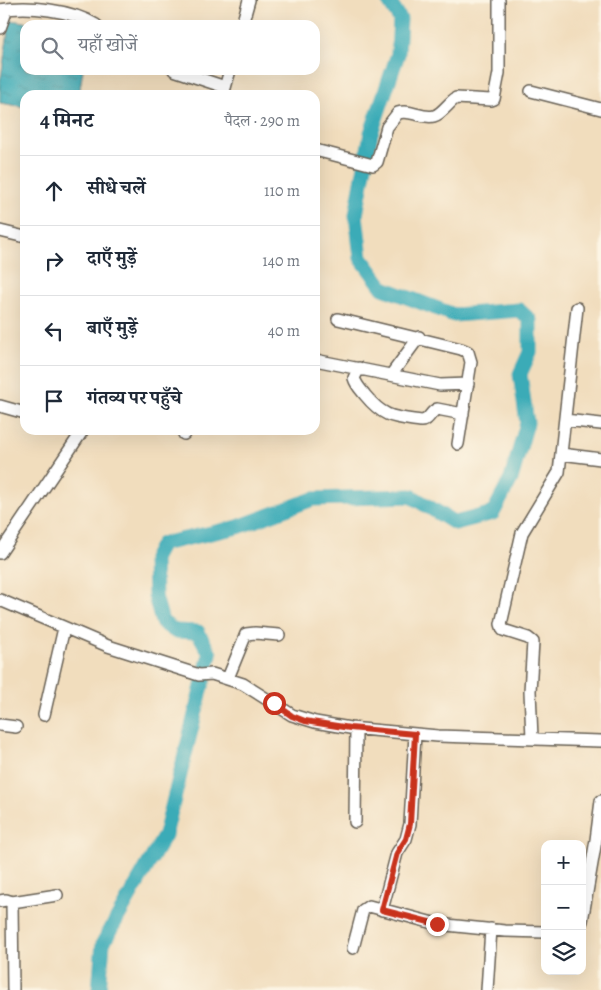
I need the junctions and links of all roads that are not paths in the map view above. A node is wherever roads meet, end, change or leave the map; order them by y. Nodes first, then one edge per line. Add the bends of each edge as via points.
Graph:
1 (248, 0) edge
2 (499, 0) edge
3 (4, 9) edge
4 (84, 20) edge
5 (243, 20) edge
6 (0, 28) edge
7 (186, 75) edge
8 (229, 75) edge
9 (222, 90) edge
10 (224, 90) edge
11 (531, 92) dead end
12 (601, 109) edge
13 (320, 151) edge
14 (0, 231) edge
15 (20, 236) edge
16 (577, 308) dead end
17 (338, 319) dead end
18 (419, 337) junction
19 (320, 361) edge
20 (359, 368) junction
21 (392, 374) junction
22 (468, 384) junction
23 (0, 406) edge
24 (20, 412) edge
25 (462, 414) junction
26 (565, 420) junction
27 (601, 424) edge
28 (80, 435) edge
29 (458, 444) dead end
30 (561, 454) junction
31 (601, 459) edge
32 (0, 553) edge
33 (0, 600) edge
34 (64, 628) junction
35 (279, 635) dead end
36 (228, 678) junction
37 (44, 715) dead end
38 (0, 725) edge
39 (16, 727) dead end
40 (356, 729) junction
41 (415, 734) junction
42 (532, 738) junction
43 (601, 741) edge
44 (601, 801) edge
45 (355, 822) dead end
46 (57, 895) dead end
47 (586, 898) edge
48 (0, 901) edge
49 (12, 902) junction
50 (382, 910) junction
51 (491, 929) junction
52 (541, 932) edge
53 (354, 948) dead end
54 (13, 990) edge
55 (487, 990) edge

1 - 5 street
2 - 13 street via 499,73 494,99 456,98 432,116 409,112 398,114 387,127 376,163
3 - 4 street via 44,10
3 - 6 street
7 - 9 street
8 - 10 street
11 - 12 street
14 - 15 street
16 - 26 street
17 - 18 street
18 - 21 street
18 - 22 street via 468,352 471,362
19 - 20 street
20 - 21 street
20 - 25 street via 354,377 356,384 374,405 389,416 421,422 437,409
21 - 22 street via 440,385
22 - 25 street
23 - 24 street
25 - 29 street
26 - 27 street
26 - 30 street
28 - 32 street
30 - 31 street
30 - 42 street via 557,477 522,533 501,624 503,630 533,642
33 - 34 street
34 - 36 street via 108,646 199,675
34 - 37 street
35 - 36 street via 246,634
36 - 40 street via 253,689 298,718
38 - 39 street
40 - 41 street
40 - 45 street
41 - 42 street
41 - 50 street via 410,824 397,853
42 - 43 street
44 - 47 street
46 - 49 street
48 - 49 street
49 - 54 street
50 - 51 street via 429,922
50 - 53 street via 369,906 364,908
51 - 52 street
51 - 55 street

